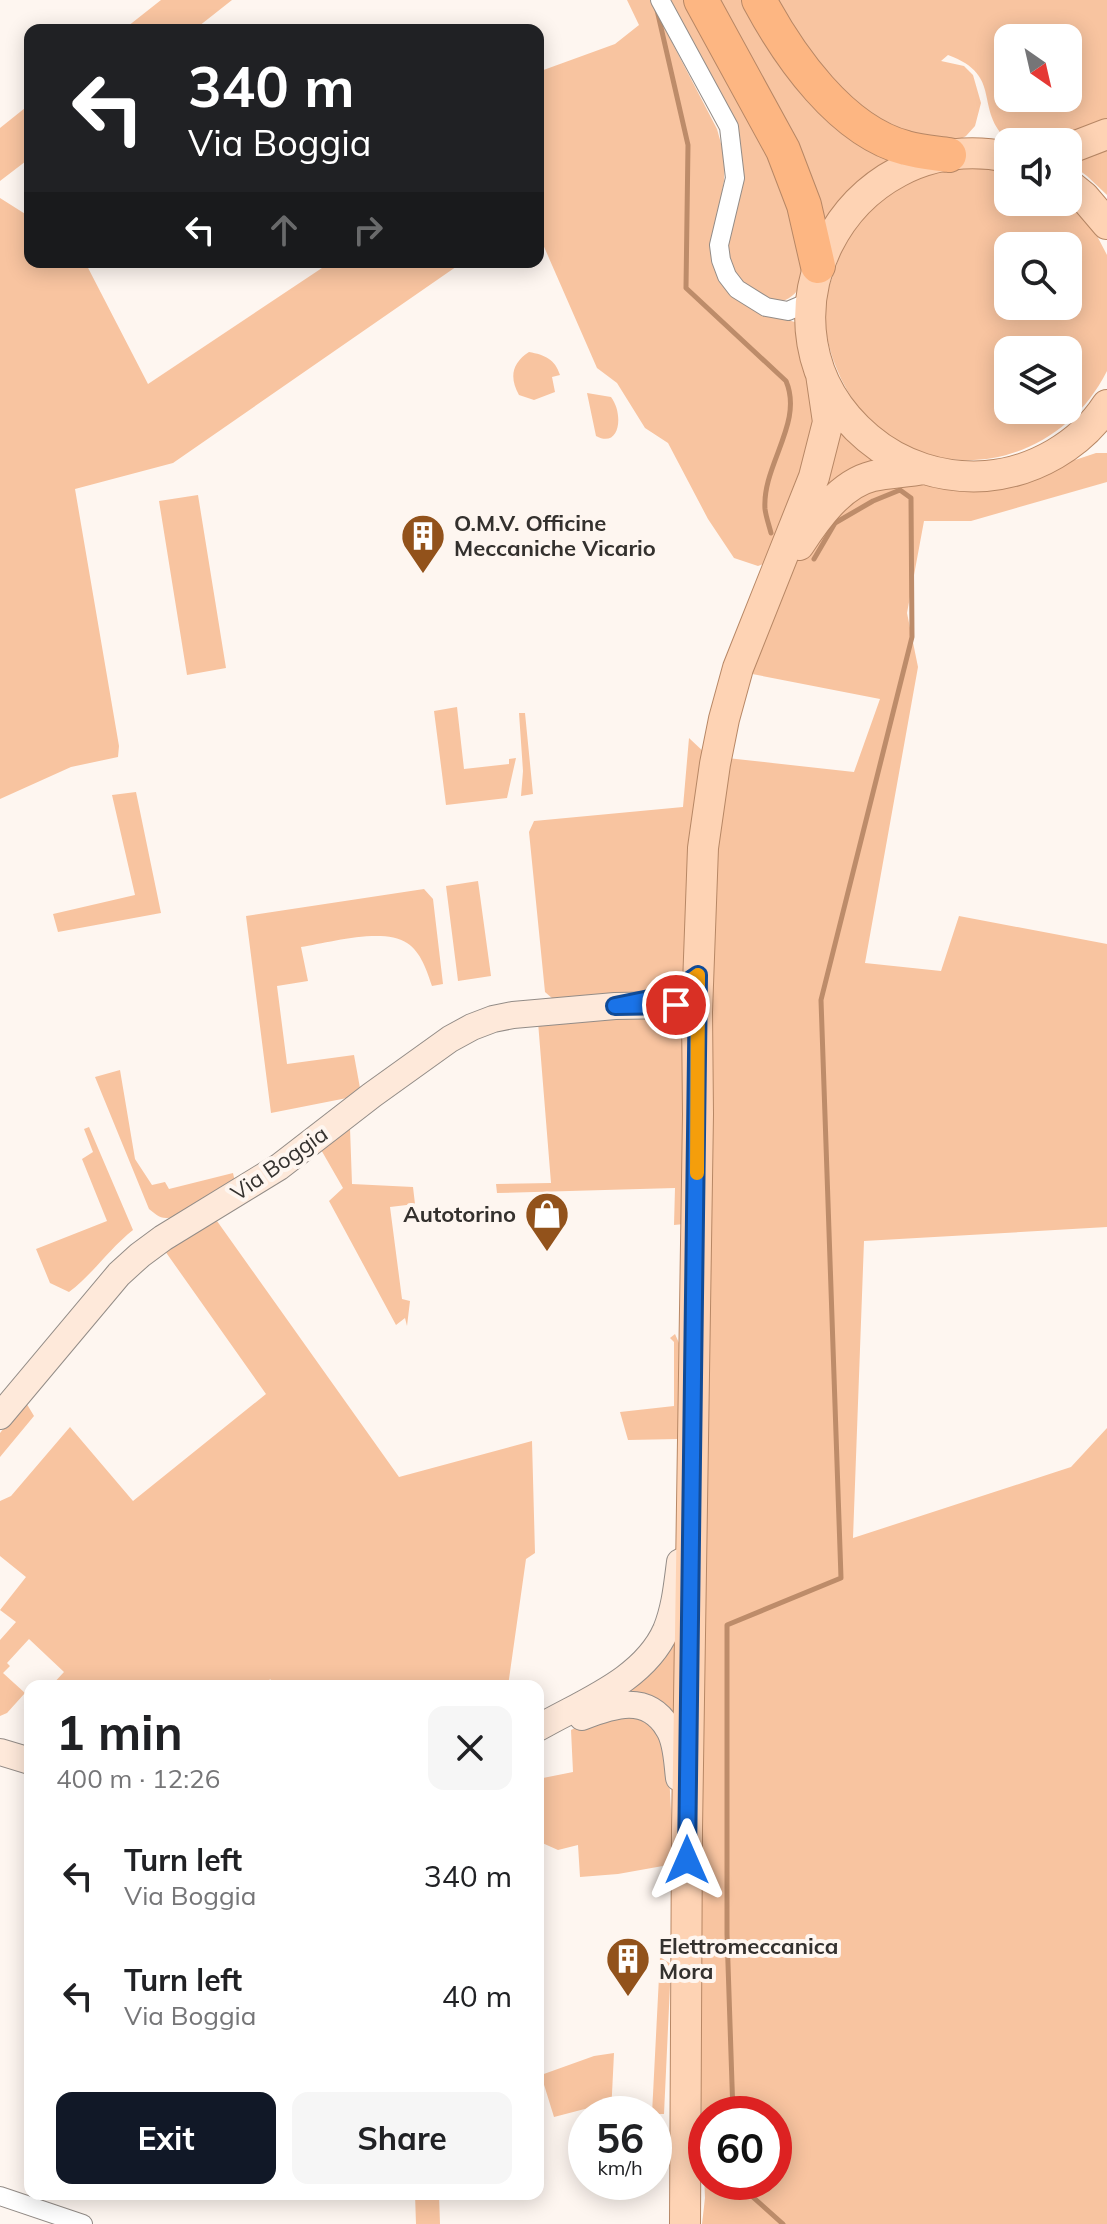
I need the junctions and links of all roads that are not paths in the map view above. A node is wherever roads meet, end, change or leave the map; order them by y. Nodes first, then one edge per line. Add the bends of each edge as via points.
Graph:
1 (660, 0) edge
2 (701, 0) edge
3 (759, 0) edge
4 (1107, 134) edge
5 (1082, 144) edge
6 (994, 154) edge
7 (949, 155) junction
8 (1082, 196) edge
9 (1107, 224) edge
10 (818, 266) junction
11 (811, 301) junction
12 (821, 374) junction
13 (1107, 405) edge
14 (1107, 441) edge
15 (1062, 450) junction
16 (924, 469) junction
17 (761, 608) junction
18 (698, 975) junction
19 (615, 1006) junction
20 (697, 1012) junction
21 (0, 1416) edge
22 (692, 1475) junction
23 (544, 1725) edge
24 (544, 1732) edge
25 (0, 1752) edge
26 (24, 1759) edge
27 (687, 1830) junction
28 (0, 2196) edge
29 (83, 2224) edge
30 (685, 2224) edge

1 - 11 street via 729,127 735,178 719,245 727,276 766,307 788,311
2 - 10 highway via 783,150 804,205
3 - 7 highway via 794,56 853,120 905,148
4 - 5 main road
6 - 7 main road
7 - 10 main road via 914,164 869,191 843,218
8 - 9 main road
10 - 11 main road
11 - 12 main road via 812,339
12 - 16 main road via 861,432 891,455
12 - 17 main road via 828,422 814,477
13 - 15 main road
14 - 15 main road
15 - 16 main road via 996,475 958,476
16 - 17 main road via 869,477 845,491 822,512
17 - 18 main road via 738,668 715,764 703,848
18 - 19 street, Via Boggia via 669,995
18 - 20 main road
19 - 20 street, Via Boggia via 676,1005
19 - 21 street, Via Boggia via 493,1019 450,1039 279,1167 140,1255
20 - 22 main road
22 - 23 street via 675,1602 656,1648 626,1678
22 - 27 main road
24 - 27 street via 613,1705 646,1708 669,1729
25 - 26 street
27 - 30 main road
28 - 29 street

